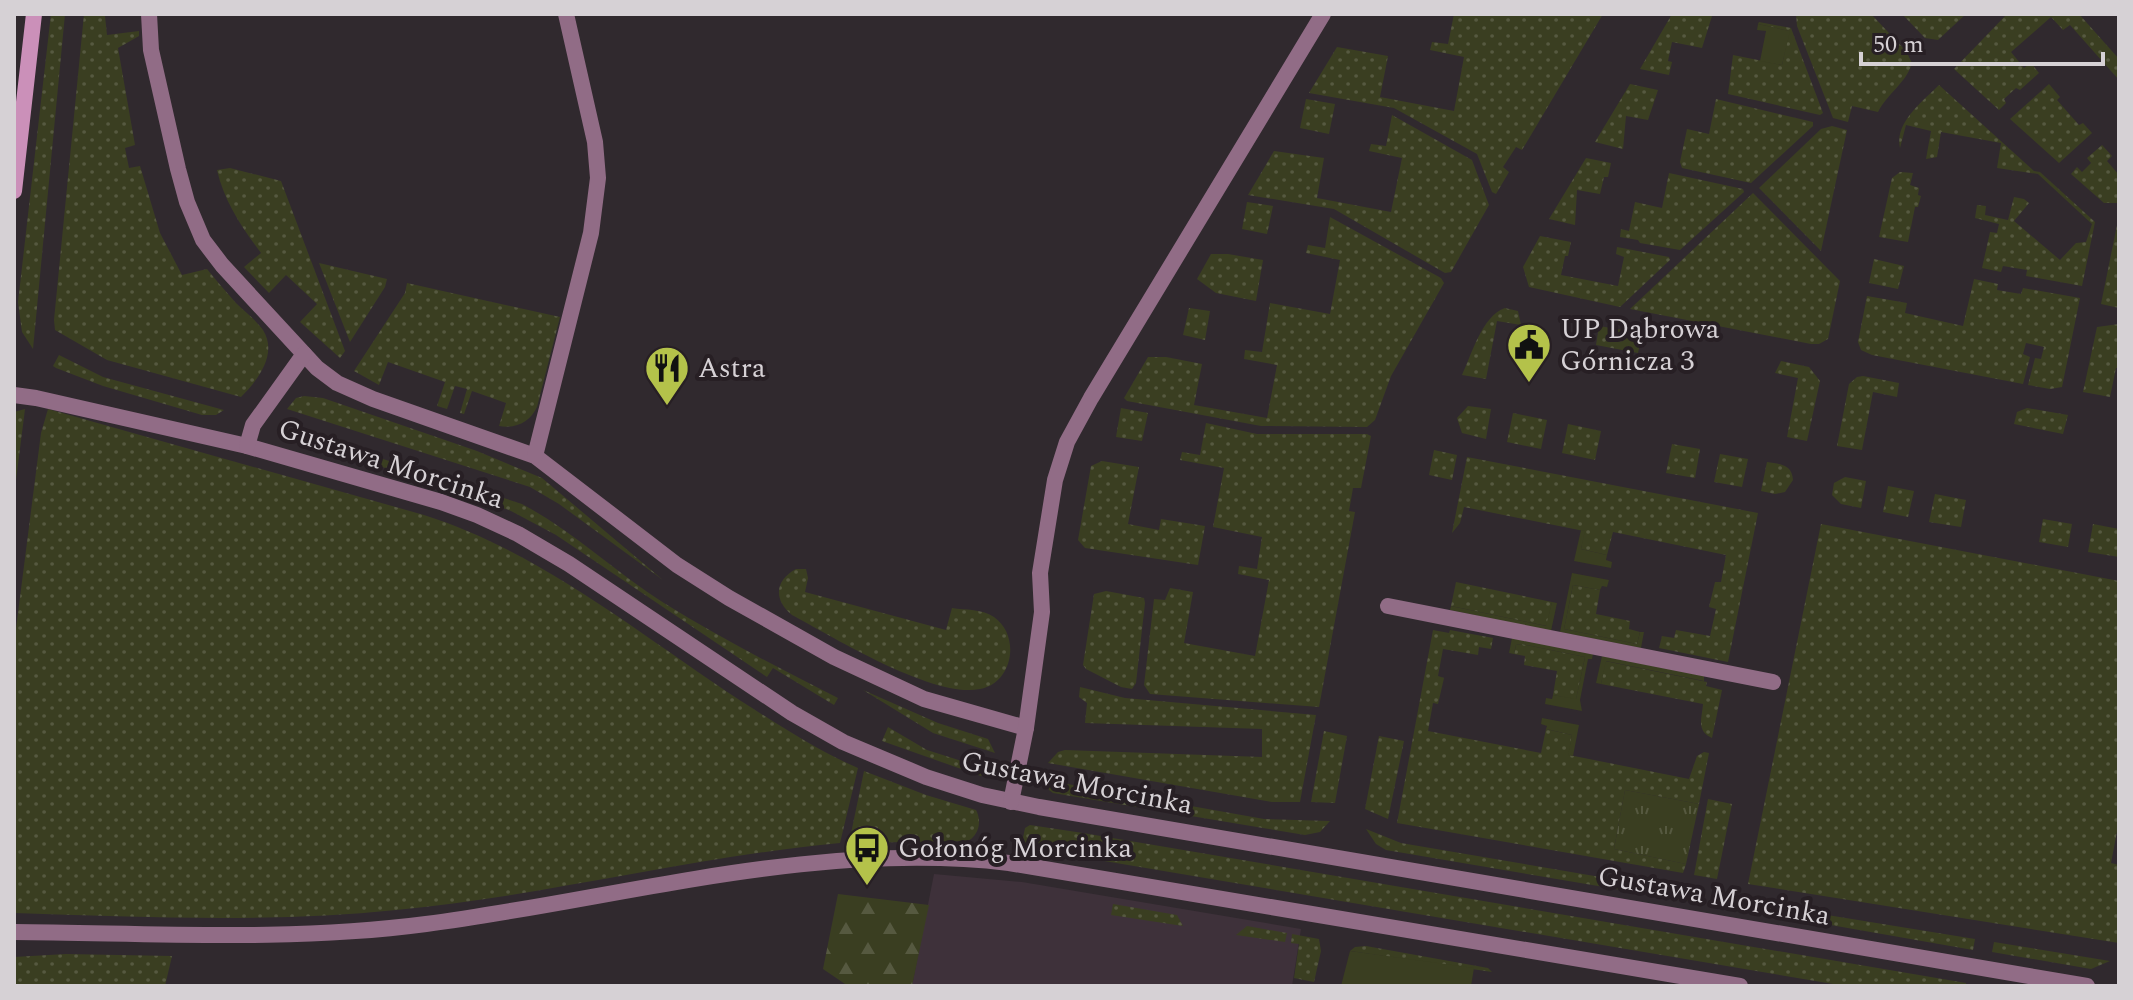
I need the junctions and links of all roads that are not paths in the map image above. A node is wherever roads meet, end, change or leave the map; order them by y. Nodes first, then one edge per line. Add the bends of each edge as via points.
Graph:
1 (34, 14) edge
2 (149, 14) edge
3 (566, 14) edge
4 (1323, 14) edge
5 (14, 191) edge
6 (304, 354) junction
7 (14, 395) edge
8 (247, 446) junction
9 (535, 456) junction
10 (1388, 606) dead end
11 (1773, 682) dead end
12 (1026, 728) junction
13 (1011, 802) junction
14 (14, 932) edge
15 (1740, 986) edge
16 (2087, 986) edge

1 - 5 street
2 - 6 street via 151,50 176,158 203,240
3 - 9 street via 598,178 591,233
4 - 12 street via 1067,442 1043,550 1042,612
6 - 8 street via 253,425
6 - 9 street via 337,383 373,399
7 - 8 street, Gustawa Morcinka
8 - 13 street, Gustawa Morcinka via 441,502 501,525 830,735 926,777
9 - 12 street via 677,565 834,657 924,699
10 - 11 street
12 - 13 street
13 - 16 street, Gustawa Morcinka
14 - 15 street via 371,930 764,869 925,857 1009,863

